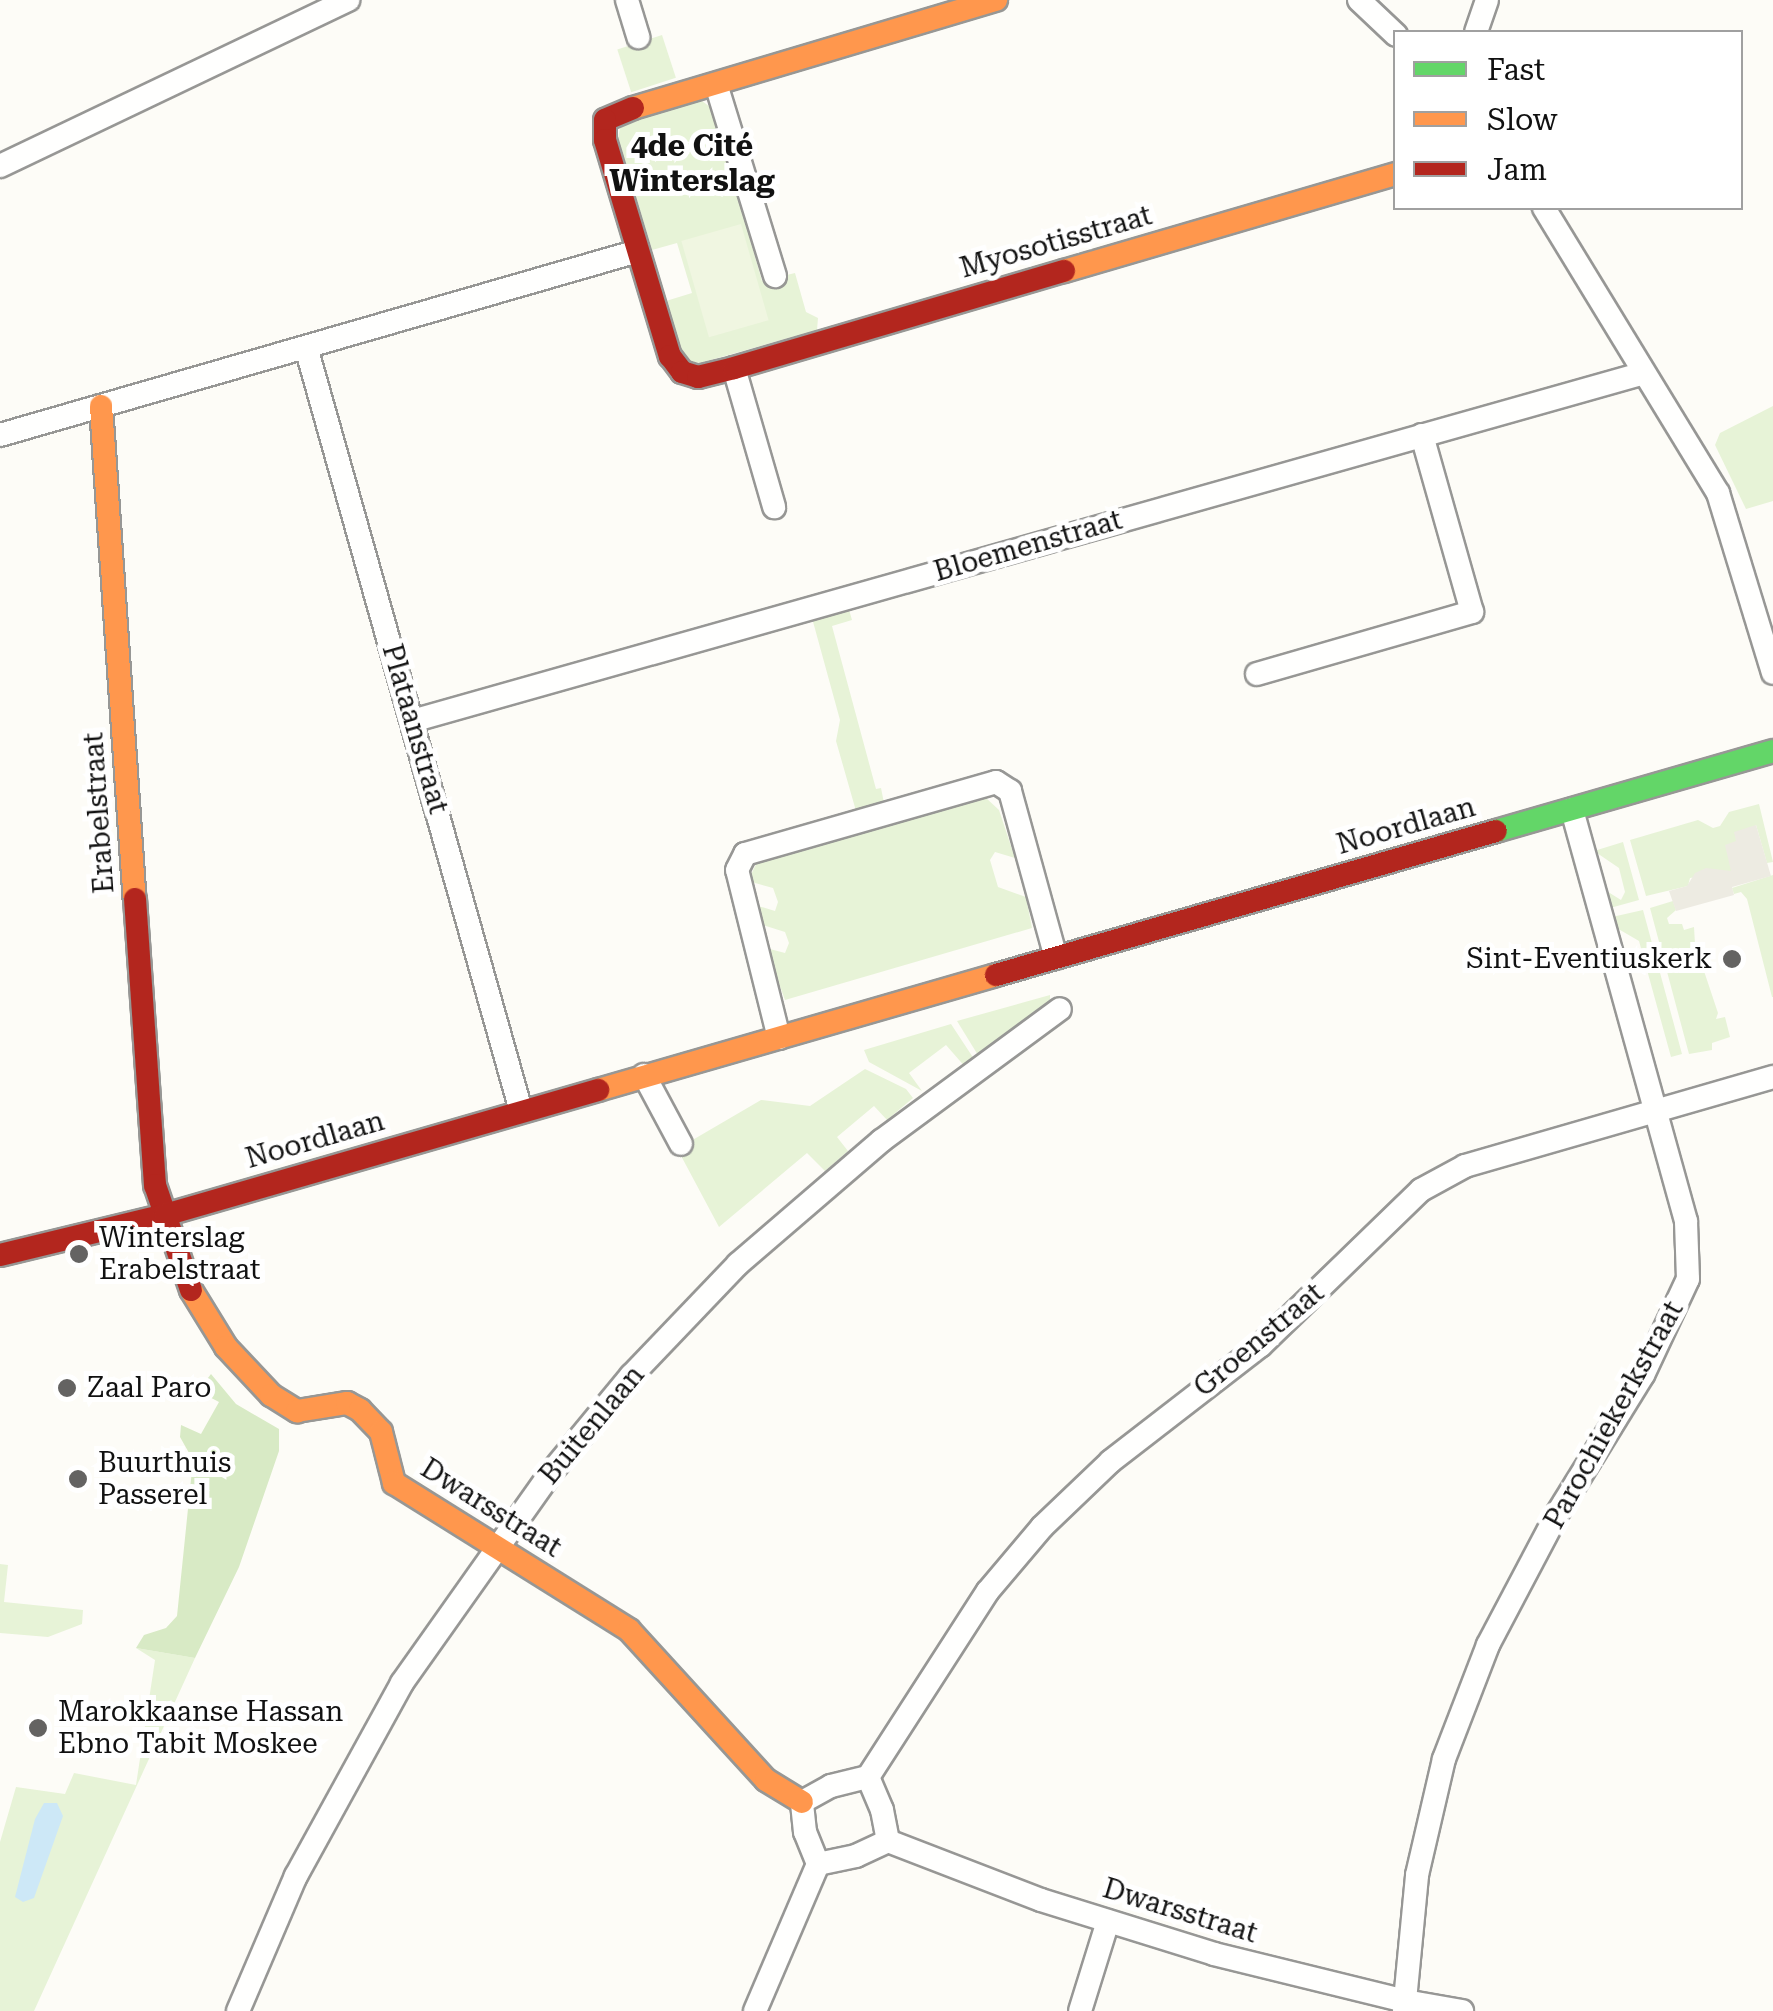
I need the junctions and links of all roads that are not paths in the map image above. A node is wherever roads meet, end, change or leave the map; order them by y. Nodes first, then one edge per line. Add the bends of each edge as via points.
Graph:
1 (348, 0) edge
2 (627, 0) edge
3 (996, 0) edge
4 (1359, 0) edge
5 (1487, 0) edge
6 (1477, 30) edge
7 (1393, 33) edge
8 (638, 37) dead end
9 (716, 84) junction
10 (0, 166) edge
11 (1393, 175) edge
12 (1545, 210) edge
13 (638, 251) junction
14 (775, 276) dead end
15 (306, 347) junction
16 (734, 368) junction
17 (1644, 373) junction
18 (101, 406) junction
19 (0, 435) edge
20 (1422, 435) junction
21 (774, 508) dead end
22 (1773, 673) edge
23 (1257, 674) dead end
24 (412, 720) junction
25 (1773, 751) edge
26 (1572, 810) junction
27 (1056, 958) junction
28 (1060, 1009) dead end
29 (779, 1038) junction
30 (644, 1075) junction
31 (1773, 1077) edge
32 (521, 1112) junction
33 (1655, 1112) junction
34 (681, 1144) dead end
35 (165, 1215) junction
36 (0, 1255) edge
37 (495, 1546) junction
38 (868, 1778) junction
39 (802, 1802) junction
40 (888, 1841) junction
41 (818, 1864) junction
42 (1108, 1921) junction
43 (1404, 2006) edge
44 (238, 2011) edge
45 (755, 2011) edge
46 (1080, 2011) edge
47 (1462, 2011) edge

1 - 10 street
2 - 8 street
3 - 9 street
4 - 7 street
5 - 6 street
9 - 13 street via 606,120 605,140
9 - 14 street
11 - 16 street, Myosotisstraat
12 - 17 street
13 - 15 street
13 - 16 street, Myosotisstraat via 670,356 682,372 698,376
15 - 18 street
15 - 24 street, Plataanstraat
16 - 21 street
17 - 20 street, Bloemenstraat
17 - 22 street via 1718,493
18 - 19 street
18 - 35 street, Erabelstraat via 156,1185
20 - 23 street via 1472,612
20 - 24 street, Bloemenstraat
24 - 32 street, Plataanstraat
25 - 26 street, Noordlaan
26 - 27 street, Noordlaan
26 - 33 street, Parochiekerkstraat
27 - 29 street, Noordlaan
27 - 29 street via 1010,791 996,782 745,854 737,870
28 - 37 street, Buitenlaan via 881,1141 738,1264 631,1376
29 - 30 street, Noordlaan
30 - 32 street, Noordlaan
30 - 34 street
31 - 33 street, Groenstraat
32 - 35 street, Noordlaan
33 - 38 street, Groenstraat via 1464,1166 1395,1212 1260,1346 1111,1461 1042,1528 988,1591
33 - 43 street, Parochiekerkstraat via 1686,1221 1688,1279 1643,1375 1556,1514 1488,1645 1444,1758 1421,1856
35 - 36 street, Noordlaan
35 - 37 street, Dwarsstraat via 196,1299 226,1347 271,1395 297,1412 347,1404 360,1410 381,1432 394,1483
37 - 39 street, Dwarsstraat via 629,1630 766,1780
37 - 44 street, Buitenlaan via 402,1683 344,1787 296,1876
38 - 39 street via 831,1786
38 - 40 street
39 - 41 street
40 - 41 street
40 - 42 street, Dwarsstraat
41 - 45 street
42 - 43 street, Dwarsstraat
42 - 46 street
43 - 47 street, Dwarsstraat

